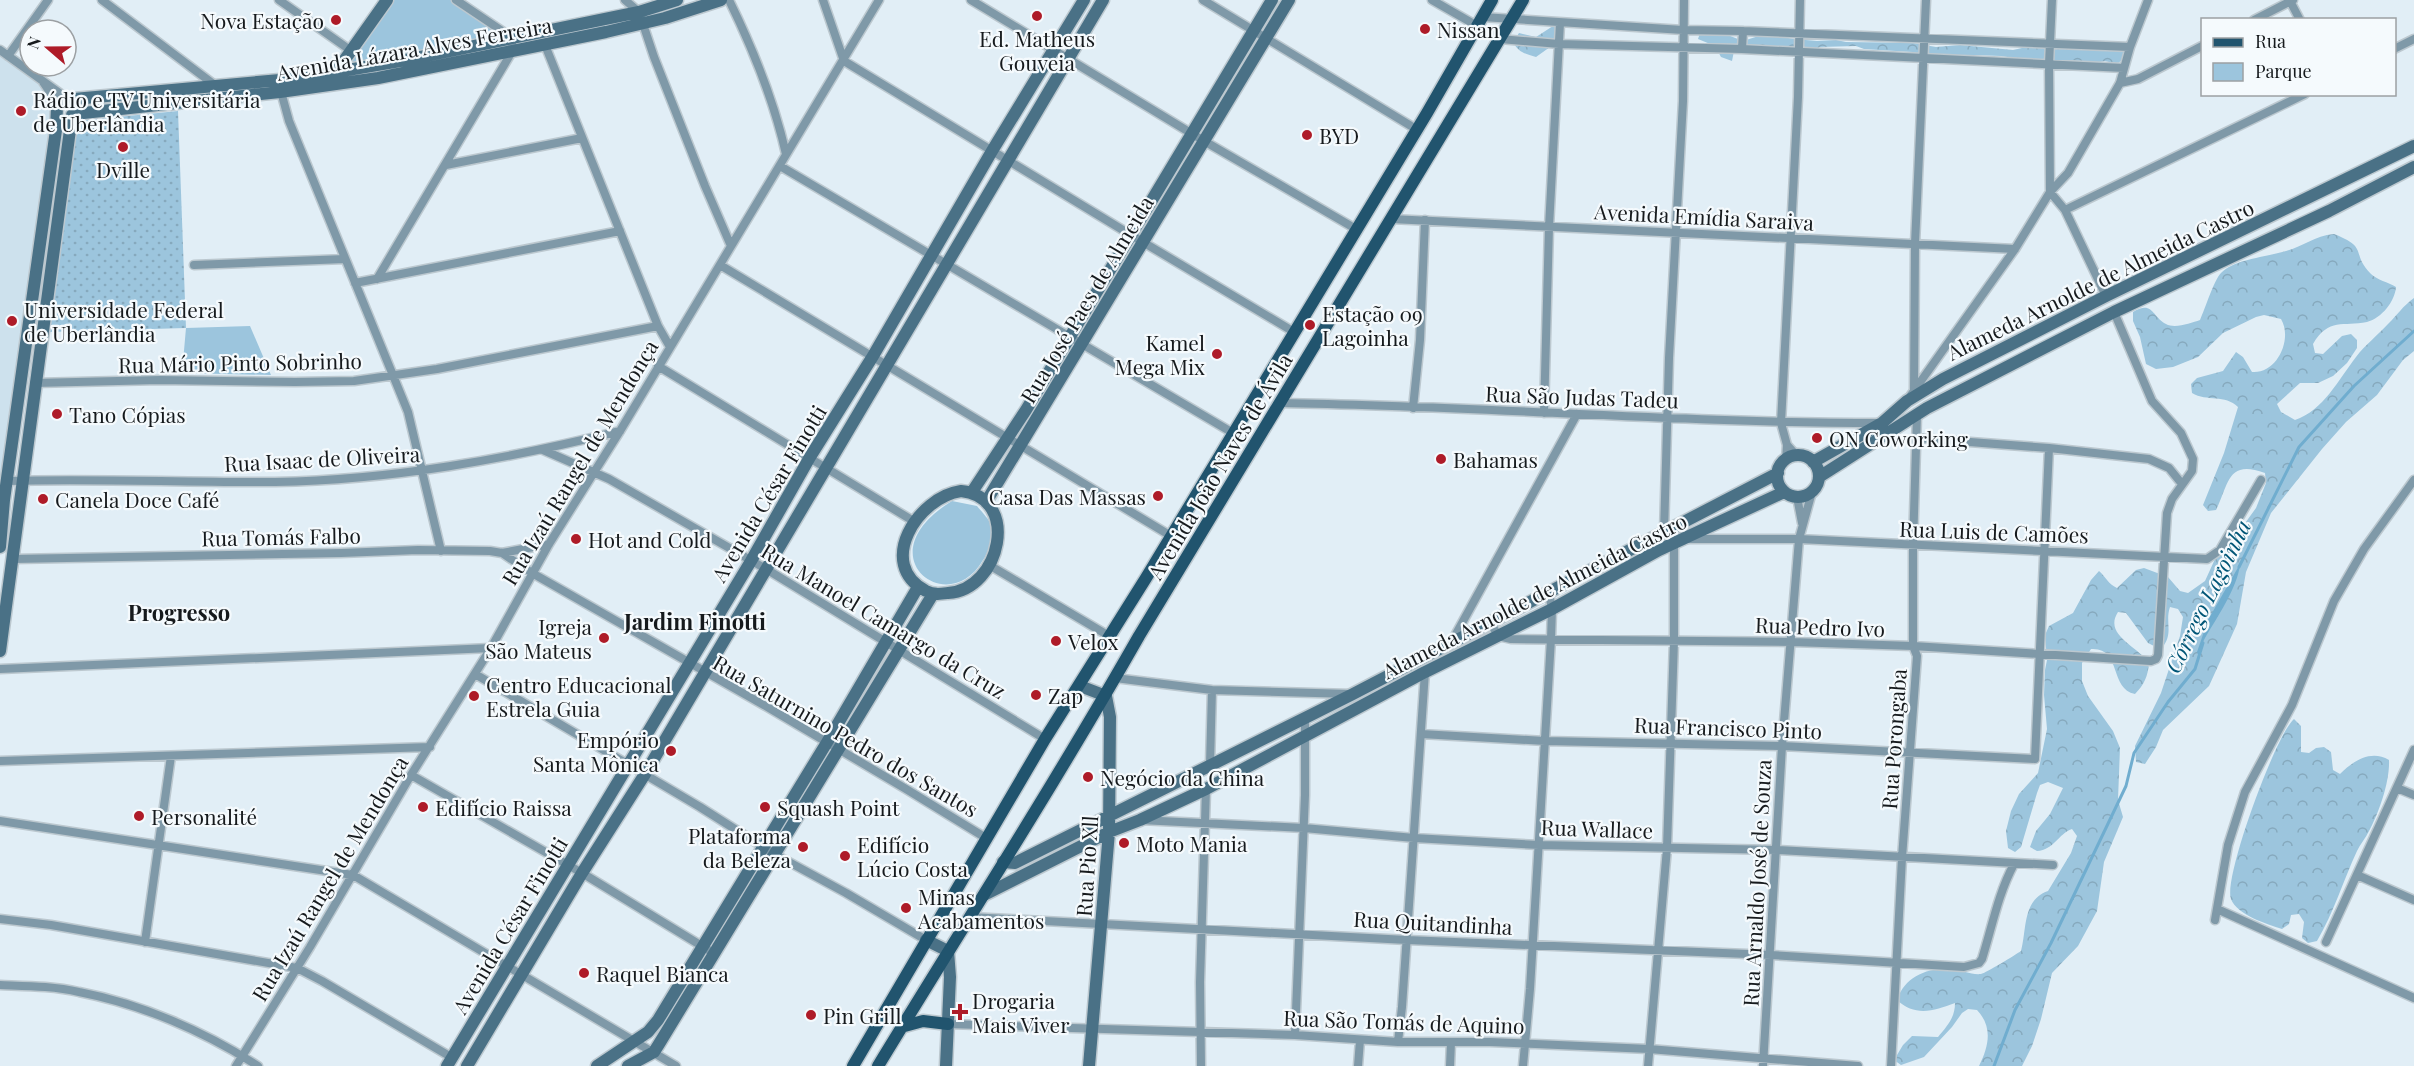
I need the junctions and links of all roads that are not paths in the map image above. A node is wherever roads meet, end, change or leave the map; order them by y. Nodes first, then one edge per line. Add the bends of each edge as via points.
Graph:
1 (48, 0) edge
2 (102, 0) edge
3 (279, 0) edge
4 (387, 0) edge
5 (456, 0) edge
6 (626, 0) edge
7 (677, 0) edge
8 (720, 0) edge
9 (729, 0) edge
10 (823, 0) edge
11 (879, 0) edge
12 (971, 0) edge
13 (1084, 0) edge
14 (1103, 0) edge
15 (1203, 0) edge
16 (1272, 0) edge
17 (1289, 0) edge
18 (1432, 0) edge
19 (1492, 0) edge
20 (1522, 0) edge
21 (1684, 0) edge
22 (1800, 0) edge
23 (1926, 0) edge
24 (2052, 0) edge
25 (2148, 0) edge
26 (2292, 1) edge
27 (640, 18) junction
28 (2258, 18) edge
29 (2299, 18) edge
30 (1511, 20) junction
31 (1480, 22) junction
32 (1560, 23) junction
33 (1683, 30) junction
34 (1253, 31) junction
35 (1743, 31) junction
36 (1799, 33) junction
37 (511, 37) junction
38 (1265, 38) junction
39 (1500, 39) junction
40 (1925, 40) junction
41 (2413, 42) edge
42 (1558, 44) junction
43 (545, 45) junction
44 (2050, 45) junction
45 (1682, 47) junction
46 (2130, 47) junction
47 (2201, 47) edge
48 (2396, 48) edge
49 (1742, 49) junction
50 (0, 50) edge
51 (350, 50) junction
52 (513, 50) junction
53 (1054, 51) junction
54 (1799, 52) junction
55 (8, 56) junction
56 (1925, 57) junction
57 (1070, 60) junction
58 (844, 61) junction
59 (2049, 64) junction
60 (2124, 68) junction
61 (337, 78) junction
62 (2120, 83) junction
63 (217, 86) junction
64 (280, 86) junction
65 (2301, 96) edge
66 (63, 102) junction
67 (73, 115) junction
68 (1416, 129) junction
69 (1192, 133) junction
70 (582, 138) junction
71 (1204, 141) junction
72 (2414, 146) edge
73 (992, 151) junction
74 (786, 154) junction
75 (1008, 161) junction
76 (446, 165) junction
77 (780, 166) junction
78 (2414, 167) edge
79 (2050, 192) junction
80 (2065, 210) junction
81 (1391, 219) junction
82 (1425, 220) junction
83 (1549, 227) junction
84 (1356, 229) junction
85 (620, 231) junction
86 (1675, 233) junction
87 (1131, 235) junction
88 (1791, 237) junction
89 (1143, 242) junction
90 (1915, 244) junction
91 (731, 246) junction
92 (2015, 249) junction
93 (2203, 249) junction
94 (931, 254) junction
95 (345, 259) junction
96 (949, 264) junction
97 (194, 265) dead end
98 (720, 265) junction
99 (2211, 266) junction
100 (377, 279) junction
101 (355, 284) junction
102 (2106, 296) junction
103 (2114, 312) junction
104 (658, 326) junction
105 (1294, 332) junction
106 (1070, 336) junction
107 (1082, 344) junction
108 (669, 347) junction
109 (873, 356) junction
110 (658, 366) junction
111 (888, 366) junction
112 (394, 376) junction
113 (34, 383) junction
114 (1911, 396) junction
115 (1281, 403) junction
116 (1413, 408) junction
117 (1544, 413) junction
118 (1577, 414) junction
119 (1917, 415) junction
120 (1668, 417) junction
121 (1781, 423) junction
122 (1882, 423) junction
123 (620, 431) junction
124 (1233, 433) junction
125 (1008, 438) junction
126 (1917, 438) junction
127 (1021, 445) junction
128 (2049, 448) junction
129 (543, 450) junction
130 (810, 457) junction
131 (1792, 458) junction
132 (1813, 462) junction
133 (826, 467) junction
134 (422, 471) junction
135 (594, 473) junction
136 (1778, 473) junction
137 (1819, 477) junction
138 (23, 480) junction
139 (2261, 480) dead end
140 (2414, 480) edge
141 (8, 481) junction
142 (2182, 484) junction
143 (972, 492) junction
144 (1784, 492) junction
145 (1812, 492) junction
146 (1797, 497) junction
147 (986, 502) junction
148 (915, 522) junction
149 (1802, 523) junction
150 (1664, 533) junction
151 (1171, 536) junction
152 (1799, 539) junction
153 (1678, 540) junction
154 (549, 544) junction
155 (1913, 546) junction
156 (0, 547) edge
157 (441, 550) junction
158 (2043, 552) junction
159 (502, 553) junction
160 (2164, 556) junction
161 (13, 559) junction
162 (751, 561) junction
163 (989, 565) junction
164 (766, 569) junction
165 (531, 573) junction
166 (918, 586) junction
167 (1549, 593) junction
168 (933, 594) junction
169 (1552, 609) junction
170 (1491, 622) junction
171 (1109, 636) junction
172 (1498, 636) junction
173 (1551, 639) junction
174 (1674, 641) junction
175 (886, 642) junction
176 (1792, 642) junction
177 (1451, 644) junction
178 (1913, 646) junction
179 (491, 648) junction
180 (898, 650) junction
181 (0, 651) edge
182 (2039, 654) junction
183 (688, 663) junction
184 (0, 669) edge
185 (704, 672) junction
186 (1425, 672) junction
187 (475, 674) junction
188 (1115, 678) junction
189 (1080, 686) junction
190 (1212, 690) junction
191 (1353, 694) junction
192 (1106, 696) junction
193 (1305, 717) junction
194 (1421, 734) junction
195 (1304, 738) junction
196 (1045, 739) junction
197 (1545, 741) junction
198 (826, 744) junction
199 (1671, 745) junction
200 (1782, 746) junction
201 (430, 747) junction
202 (838, 750) junction
203 (2414, 750) edge
204 (1910, 752) junction
205 (171, 756) junction
206 (0, 761) edge
207 (629, 764) junction
208 (1210, 764) junction
209 (2410, 769) edge
210 (645, 774) junction
211 (411, 775) junction
212 (2397, 788) junction
213 (1206, 789) junction
214 (2414, 795) edge
215 (1110, 814) junction
216 (1140, 820) junction
217 (0, 821) edge
218 (1204, 825) junction
219 (1304, 828) junction
220 (1109, 832) junction
221 (986, 838) junction
222 (1414, 838) junction
223 (763, 845) junction
224 (1539, 845) junction
225 (158, 846) junction
226 (1667, 848) junction
227 (1777, 850) junction
228 (776, 855) junction
229 (1902, 858) junction
230 (1003, 862) junction
231 (2014, 864) junction
232 (568, 865) junction
233 (2053, 865) dead end
234 (582, 873) junction
235 (353, 875) junction
236 (2357, 875) junction
237 (984, 895) junction
238 (2414, 900) edge
239 (2217, 909) junction
240 (969, 917) junction
241 (0, 919) edge
242 (2215, 920) dead end
243 (1102, 925) junction
244 (1201, 929) junction
245 (1300, 934) junction
246 (926, 940) junction
247 (1407, 940) junction
248 (145, 942) junction
249 (2326, 942) dead end
250 (703, 945) junction
251 (1533, 945) junction
252 (948, 951) junction
253 (1659, 951) junction
254 (715, 954) junction
255 (1771, 955) junction
256 (1896, 963) junction
257 (506, 965) junction
258 (297, 968) junction
259 (521, 974) junction
260 (0, 985) edge
261 (2414, 998) edge
262 (948, 1024) junction
263 (902, 1027) junction
264 (1092, 1029) junction
265 (1200, 1033) junction
266 (1295, 1035) junction
267 (1360, 1040) junction
268 (635, 1042) junction
269 (1398, 1042) junction
270 (1451, 1042) junction
271 (1526, 1044) junction
272 (1649, 1049) junction
273 (654, 1052) junction
274 (242, 1056) junction
275 (449, 1062) edge
276 (1763, 1063) edge
277 (236, 1066) edge
278 (258, 1066) edge
279 (467, 1066) edge
280 (597, 1066) edge
281 (628, 1066) edge
282 (676, 1066) edge
283 (853, 1066) edge
284 (878, 1066) edge
285 (946, 1066) edge
286 (1089, 1066) edge
287 (1201, 1066) edge
288 (1358, 1066) edge
289 (1450, 1066) edge
290 (1523, 1066) edge
291 (1648, 1066) edge
292 (1858, 1066) edge
293 (1892, 1066) edge

1 - 55 street
2 - 63 street
3 - 51 street
4 - 51 main road
5 - 37 street
6 - 27 street
7 - 27 main road, Avenida Lázara Alves Ferreira
8 - 27 main road, Avenida Lázara Alves Ferreira
9 - 74 street via 765,83
10 - 58 street
11 - 58 street, Rua Izaú Rangel de Mendonça
12 - 53 street
13 - 53 main road, Avenida César Finotti
14 - 57 main road, Avenida César Finotti
15 - 34 street
16 - 34 main road, Rua José Paes de Almeida
17 - 38 main road, Rua José Paes de Almeida
18 - 31 street
19 - 31 main road, Avenida João Naves de Ávila
20 - 30 main road, Avenida João Naves de Ávila
21 - 33 street
22 - 36 street
23 - 40 street
24 - 44 street
25 - 46 street
26 - 28 street
26 - 29 street
27 - 37 main road, Avenida Lázara Alves Ferreira
27 - 43 main road, Avenida Lázara Alves Ferreira
27 - 91 street
30 - 31 street
30 - 32 street
30 - 39 main road, Avenida João Naves de Ávila
31 - 39 street
31 - 68 main road, Avenida João Naves de Ávila
32 - 33 street
32 - 42 street
33 - 35 street
33 - 45 street
34 - 38 street
34 - 69 main road, Rua José Paes de Almeida
35 - 36 street
35 - 49 street
36 - 40 street
36 - 54 street
37 - 52 street
37 - 61 main road, Avenida Lázara Alves Ferreira
38 - 68 street
38 - 71 main road, Rua José Paes de Almeida
39 - 42 street
39 - 81 main road, Avenida João Naves de Ávila
40 - 44 street
40 - 56 street
41 - 48 street
42 - 45 street
42 - 83 street
43 - 52 main road, Avenida Lázara Alves Ferreira
43 - 70 street
44 - 46 street
44 - 59 street
45 - 49 street
45 - 86 street via 1683,101
46 - 60 street
47 - 62 street via 2138,79
49 - 54 street
50 - 55 street
51 - 61 main road
52 - 61 main road, Avenida Lázara Alves Ferreira
52 - 76 street
53 - 57 street
53 - 73 main road, Avenida César Finotti
54 - 56 street
54 - 88 street
55 - 66 street
56 - 59 street
56 - 90 street
57 - 69 street
57 - 75 main road, Avenida César Finotti
58 - 73 street
58 - 74 street, Rua Izaú Rangel de Mendonça
59 - 60 street
59 - 79 street
60 - 62 street
61 - 64 main road, Avenida Lázara Alves Ferreira
62 - 79 street via 2068,172
63 - 64 main road, Avenida Lázara Alves Ferreira
63 - 66 main road, Avenida Lázara Alves Ferreira
64 - 67 main road, Avenida Lázara Alves Ferreira
64 - 95 street via 289,121
65 - 80 street
66 - 67 main road via 64,116
66 - 67 main road via 77,108
66 - 141 main road
67 - 113 main road
68 - 84 main road, Avenida João Naves de Ávila
69 - 71 street
69 - 87 main road, Rua José Paes de Almeida
70 - 76 street
70 - 85 street
71 - 84 street
71 - 89 main road, Rua José Paes de Almeida
72 - 93 main road, Alameda Arnolde de Almeida Castro
73 - 75 street
73 - 94 main road, Avenida César Finotti
74 - 77 street, Rua Izaú Rangel de Mendonça
75 - 87 street
75 - 96 main road, Avenida César Finotti
76 - 100 street
77 - 91 street, Rua Izaú Rangel de Mendonça
77 - 94 street
78 - 99 main road, Alameda Arnolde de Almeida Castro
79 - 80 street
79 - 92 street
80 - 102 street
81 - 82 street, Avenida Emídia Saraiva
81 - 115 main road, Avenida João Naves de Ávila
82 - 83 street, Avenida Emídia Saraiva
82 - 116 street
83 - 86 street, Avenida Emídia Saraiva
83 - 117 street
84 - 105 main road, Avenida João Naves de Ávila
85 - 100 street
85 - 104 street
86 - 88 street, Avenida Emídia Saraiva
86 - 120 street
87 - 89 street
87 - 106 main road, Rua José Paes de Almeida
88 - 90 street, Avenida Emídia Saraiva
88 - 121 street
89 - 105 street
89 - 107 main road, Rua José Paes de Almeida
90 - 92 street, Avenida Emídia Saraiva
90 - 114 street
91 - 98 street, Rua Izaú Rangel de Mendonça
92 - 114 street
93 - 99 main road
93 - 102 main road, Alameda Arnolde de Almeida Castro
94 - 96 street
94 - 109 main road, Avenida César Finotti
95 - 97 street
95 - 101 street
96 - 106 street
96 - 111 main road, Avenida César Finotti
98 - 108 street, Rua Izaú Rangel de Mendonça
98 - 109 street
99 - 103 main road, Alameda Arnolde de Almeida Castro
100 - 101 street
101 - 112 street
102 - 114 main road, Alameda Arnolde de Almeida Castro
103 - 119 main road, Alameda Arnolde de Almeida Castro
103 - 142 street via 2152,401 2181,433 2193,459 2192,471
104 - 108 street
104 - 112 street, Rua Mário Pinto Sobrinho
105 - 124 main road, Avenida João Naves de Ávila
106 - 107 street
106 - 125 main road, Rua José Paes de Almeida
107 - 124 street
107 - 127 main road, Rua José Paes de Almeida
108 - 110 street, Rua Izaú Rangel de Mendonça
109 - 111 street
109 - 130 main road, Avenida César Finotti
110 - 123 street, Rua Izaú Rangel de Mendonça
110 - 130 street
111 - 125 street
111 - 133 main road, Avenida César Finotti
112 - 113 street, Rua Mário Pinto Sobrinho via 329,383
112 - 134 street via 408,412
113 - 138 main road
114 - 122 main road, Alameda Arnolde de Almeida Castro
115 - 116 street, Rua São Judas Tadeu
115 - 188 main road, Avenida João Naves de Ávila
116 - 117 street, Rua São Judas Tadeu
117 - 118 street, Rua São Judas Tadeu
118 - 120 street, Rua São Judas Tadeu
118 - 177 street
119 - 126 street, Rua Porongaba
119 - 137 main road, Alameda Arnolde de Almeida Castro
120 - 121 street, Rua São Judas Tadeu
120 - 150 street
121 - 122 street, Rua São Judas Tadeu
121 - 131 street
122 - 132 main road, Alameda Arnolde de Almeida Castro
123 - 129 street, Rua Isaac de Oliveira
123 - 135 street, Rua Izaú Rangel de Mendonça
124 - 151 main road, Avenida João Naves de Ávila
125 - 127 street
125 - 143 main road, Rua José Paes de Almeida
126 - 128 street
126 - 155 street, Rua Porongaba
127 - 147 main road, Rua José Paes de Almeida
127 - 151 street
128 - 142 street via 2149,459 2169,468
128 - 158 street
129 - 134 street, Rua Isaac de Oliveira
129 - 135 street, Rua Manoel Camargo da Cruz
130 - 133 street
130 - 162 main road, Avenida César Finotti
131 - 132 main road via 1804,456
131 - 136 main road
132 - 137 main road
133 - 148 street
133 - 164 main road, Avenida César Finotti
134 - 138 street, Rua Isaac de Oliveira via 276,482
134 - 157 street
135 - 154 street, Rua Izaú Rangel de Mendonça
135 - 162 street, Rua Manoel Camargo da Cruz
136 - 144 main road
136 - 150 main road, Alameda Arnolde de Almeida Castro
137 - 145 main road
138 - 141 street, Rua Isaac de Oliveira
138 - 161 main road
139 - 160 street, Rua Luis de Camões via 2213,556
140 - 239 street via 2364,549 2334,601 2292,705 2245,792 2228,845
141 - 156 main road
142 - 160 street via 2167,513
143 - 147 main road
143 - 148 main road via 943,496
144 - 146 main road
144 - 153 main road, Alameda Arnolde de Almeida Castro
145 - 146 main road
145 - 149 street, Rua Arnaldo José de Souza
146 - 149 street, Rua Arnaldo José de Souza
147 - 163 main road via 998,530 998,545
148 - 166 main road via 904,544 903,557
149 - 152 street, Rua Arnaldo José de Souza
150 - 167 main road, Alameda Arnolde de Almeida Castro
151 - 171 main road, Avenida João Naves de Ávila
152 - 153 street, Rua Luis de Camões
152 - 155 street, Rua Luis de Camões
152 - 176 street, Rua Arnaldo José de Souza
153 - 169 main road, Alameda Arnolde de Almeida Castro
153 - 174 street
154 - 159 street, Rua Tomás Falbo
154 - 165 street, Rua Izaú Rangel de Mendonça
155 - 158 street, Rua Luis de Camões
155 - 178 street, Rua Porongaba
157 - 159 street, Rua Tomás Falbo
157 - 161 street, Rua Tomás Falbo
158 - 160 street, Rua Luis de Camões
158 - 182 street
159 - 165 street, Rua Saturnino Pedro dos Santos
160 - 182 street, Rua Pedro Ivo via 2156,659
161 - 181 main road
162 - 164 street, Rua Manoel Camargo da Cruz
162 - 183 main road, Avenida César Finotti
163 - 168 main road via 966,589
163 - 171 street
164 - 175 street, Rua Manoel Camargo da Cruz
164 - 185 main road, Avenida César Finotti
165 - 179 street, Rua Izaú Rangel de Mendonça
165 - 183 street, Rua Saturnino Pedro dos Santos
166 - 168 main road
166 - 175 main road
167 - 169 street
167 - 170 main road, Alameda Arnolde de Almeida Castro
168 - 180 main road
169 - 172 main road, Alameda Arnolde de Almeida Castro
169 - 173 street
170 - 172 street
170 - 177 main road, Alameda Arnolde de Almeida Castro
171 - 189 main road, Avenida João Naves de Ávila
172 - 173 street, Rua Pedro Ivo
172 - 186 main road, Alameda Arnolde de Almeida Castro
173 - 174 street, Rua Pedro Ivo
173 - 197 street
174 - 176 street, Rua Pedro Ivo
174 - 199 street
175 - 180 street, Rua Manoel Camargo da Cruz
175 - 198 main road
176 - 178 street, Rua Pedro Ivo
176 - 200 street, Rua Arnaldo José de Souza
177 - 191 main road, Alameda Arnolde de Almeida Castro
178 - 182 street, Rua Pedro Ivo
178 - 204 street, Rua Porongaba via 1917,656
179 - 184 street
179 - 187 street, Rua Izaú Rangel de Mendonça
180 - 196 street, Rua Manoel Camargo da Cruz
180 - 202 main road
182 - 204 street, Rua Francisco Pinto via 2035,759
183 - 185 street, Rua Saturnino Pedro dos Santos
183 - 207 main road, Avenida César Finotti
185 - 198 street, Rua Saturnino Pedro dos Santos
185 - 210 main road, Avenida César Finotti
186 - 194 street
186 - 195 main road, Alameda Arnolde de Almeida Castro
187 - 201 street, Rua Izaú Rangel de Mendonça
187 - 207 street
188 - 190 street
188 - 192 main road, Avenida João Naves de Ávila
189 - 192 main road
189 - 196 main road, Avenida João Naves de Ávila
190 - 191 street
190 - 208 street
191 - 193 main road, Alameda Arnolde de Almeida Castro
192 - 215 main road, Rua Pio Xll via 1110,717
192 - 230 main road, Avenida João Naves de Ávila
193 - 195 street
193 - 208 main road, Alameda Arnolde de Almeida Castro
194 - 197 street, Rua Francisco Pinto
194 - 222 street
195 - 213 main road, Alameda Arnolde de Almeida Castro
195 - 219 street
196 - 221 main road, Avenida João Naves de Ávila
197 - 199 street, Rua Francisco Pinto
197 - 224 street
198 - 202 street, Rua Saturnino Pedro dos Santos
198 - 223 main road
199 - 200 street, Rua Francisco Pinto
199 - 226 street
200 - 204 street, Rua Francisco Pinto
200 - 227 street, Rua Arnaldo José de Souza
201 - 205 street
201 - 211 street, Rua Izaú Rangel de Mendonça
202 - 221 street, Rua Saturnino Pedro dos Santos
202 - 228 main road
203 - 209 street
204 - 229 street, Rua Porongaba
205 - 206 street
205 - 225 street
207 - 210 street
207 - 232 main road, Avenida César Finotti
208 - 215 main road, Alameda Arnolde de Almeida Castro
209 - 212 street
210 - 223 street
210 - 234 main road, Avenida César Finotti
211 - 232 street
211 - 235 street, Rua Izaú Rangel de Mendonça
212 - 214 street
212 - 236 street
213 - 216 main road, Alameda Arnolde de Almeida Castro
213 - 218 street
215 - 220 main road, Rua Pio Xll
215 - 230 main road, Alameda Arnolde de Almeida Castro via 1015,862
216 - 218 street, Rua Wallace
216 - 220 main road, Alameda Arnolde de Almeida Castro
217 - 225 street
218 - 219 street, Rua Wallace
218 - 244 street
219 - 222 street, Rua Wallace
219 - 245 street
220 - 237 main road, Alameda Arnolde de Almeida Castro
220 - 243 main road, Rua Pio Xll
221 - 246 main road, Avenida João Naves de Ávila
222 - 224 street, Rua Wallace
222 - 247 street
223 - 228 street
223 - 250 main road
224 - 226 street, Rua Wallace
224 - 251 street
225 - 235 street
225 - 248 street
226 - 227 street, Rua Wallace
226 - 253 street
227 - 229 street, Rua Wallace
227 - 255 street, Rua Arnaldo José de Souza
228 - 246 street
228 - 254 main road
229 - 231 street, Rua Wallace
229 - 256 street, Rua Porongaba
230 - 237 main road, Avenida João Naves de Ávila
231 - 233 street, Rua Wallace
231 - 256 street, Rua Quitandinha via 1979,963 1964,967
232 - 234 street
232 - 257 main road, Avenida César Finotti
234 - 250 street
234 - 259 main road, Avenida César Finotti
235 - 257 street
235 - 258 street, Rua Izaú Rangel de Mendonça
236 - 238 street
236 - 249 street
237 - 240 main road, Avenida João Naves de Ávila
239 - 242 street
239 - 261 street
240 - 243 street, Rua Quitandinha
240 - 252 main road, Avenida João Naves de Ávila
241 - 248 street
243 - 244 street, Rua Quitandinha
243 - 264 main road, Rua Pio Xll
244 - 245 street, Rua Quitandinha
244 - 265 street
245 - 247 street, Rua Quitandinha
245 - 266 street
246 - 252 main road
246 - 283 main road, Avenida João Naves de Ávila
247 - 251 street, Rua Quitandinha
247 - 269 street
248 - 258 street
250 - 254 street
250 - 268 main road via 658,1020
251 - 253 street, Rua Quitandinha
251 - 271 street
252 - 262 main road
252 - 263 main road, Avenida João Naves de Ávila
253 - 255 street, Rua Quitandinha
253 - 272 street
254 - 273 main road
255 - 256 street, Rua Quitandinha
255 - 276 street, Rua Arnaldo José de Souza
256 - 293 street, Rua Porongaba
257 - 259 street
257 - 275 main road, Avenida César Finotti
258 - 274 street, Rua Izaú Rangel de Mendonça
258 - 275 street
259 - 268 street
259 - 279 main road, Avenida César Finotti
260 - 274 street via 45,987 107,998 143,1009
262 - 263 main road via 923,1020
262 - 264 street, Rua São Tomás de Aquino
262 - 285 main road
263 - 284 main road, Avenida João Naves de Ávila
264 - 265 street, Rua São Tomás de Aquino
264 - 286 main road, Rua Pio Xll
265 - 266 street, Rua São Tomás de Aquino
265 - 287 street
266 - 267 street, Rua São Tomás de Aquino
267 - 269 street, Rua São Tomás de Aquino
267 - 288 street
268 - 273 street
268 - 280 main road
269 - 270 street, Rua São Tomás de Aquino
270 - 271 street, Rua São Tomás de Aquino
270 - 289 street
271 - 272 street, Rua São Tomás de Aquino
271 - 290 street
272 - 276 street, Rua São Tomás de Aquino
272 - 291 street
273 - 281 main road
273 - 282 street
274 - 277 street, Rua Izaú Rangel de Mendonça
274 - 278 street
276 - 292 street, Rua São Tomás de Aquino

